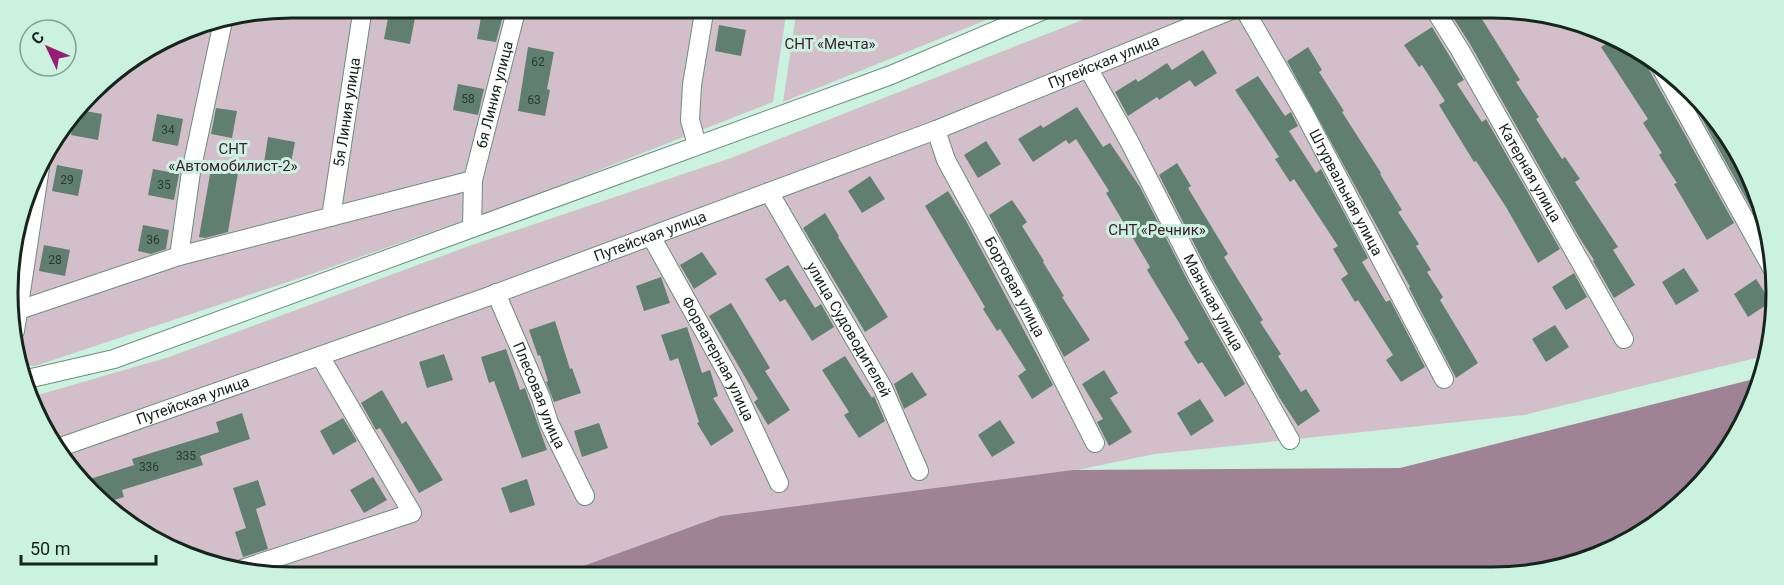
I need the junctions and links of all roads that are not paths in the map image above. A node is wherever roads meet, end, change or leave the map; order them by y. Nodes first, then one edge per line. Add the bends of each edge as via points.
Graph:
1 (361, 18) edge
2 (514, 18) edge
3 (703, 18) edge
4 (1027, 18) edge
5 (1216, 18) edge
6 (1247, 18) edge
7 (1439, 18) edge
8 (222, 27) edge
9 (1088, 68) junction
10 (1670, 85) edge
11 (936, 130) junction
12 (697, 145) junction
13 (473, 180) junction
14 (769, 192) junction
15 (34, 201) edge
16 (331, 217) junction
17 (472, 228) junction
18 (651, 236) junction
19 (1763, 252) edge
20 (179, 256) junction
21 (496, 293) junction
22 (18, 296) edge
23 (19, 308) edge
24 (1624, 339) dead end
25 (320, 356) junction
26 (32, 378) edge
27 (1444, 379) dead end
28 (1290, 440) dead end
29 (1095, 443) dead end
30 (64, 446) edge
31 (919, 471) dead end
32 (779, 483) dead end
33 (585, 496) dead end
34 (255, 565) edge

1 - 16 street, 5я Линия улица
2 - 13 street, 6я Линия улица
3 - 12 street via 690,120
4 - 12 street via 891,75
5 - 9 street, Путейская улица
6 - 27 street, Штурвальная улица via 1303,111
7 - 24 street, Катерная улица
8 - 20 street via 190,172
9 - 11 street, Путейская улица
9 - 28 street, Маячная улица
10 - 19 street
11 - 14 street, Путейская улица
11 - 29 street, Бортовая улица via 946,160
12 - 17 street
13 - 16 street
13 - 17 street, 6я Линия улица
14 - 18 street, Путейская улица
14 - 31 street, улица Судоводителей via 883,388
15 - 22 street
16 - 20 street
17 - 26 street via 114,359
18 - 21 street, Путейская улица
18 - 32 street, Форватерная улица via 730,380
20 - 23 street
21 - 25 street, Путейская улица
21 - 33 street, Плесовая улица via 549,423
25 - 30 street, Путейская улица
25 - 34 street via 412,513

